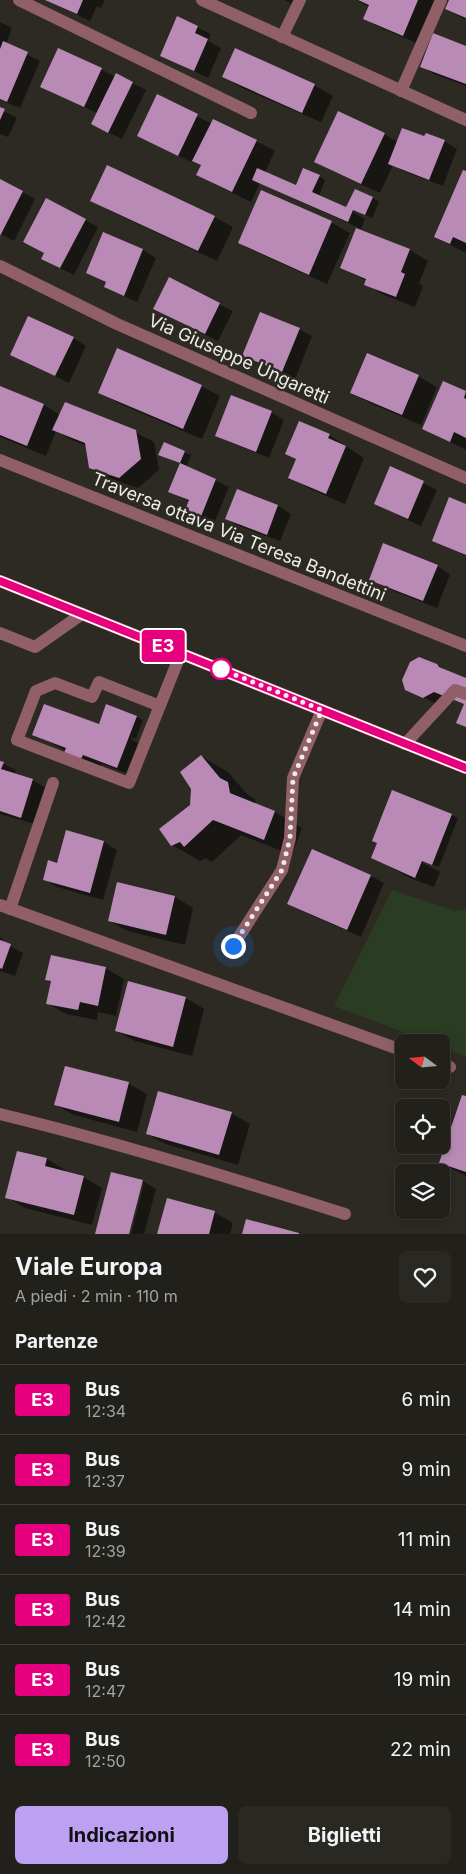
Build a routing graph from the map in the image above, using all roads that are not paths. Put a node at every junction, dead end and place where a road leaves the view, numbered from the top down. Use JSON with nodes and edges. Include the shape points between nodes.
{"nodes":[{"id":1,"x":20,"y":0,"type":"edge"},
{"id":2,"x":202,"y":0,"type":"edge"},
{"id":3,"x":300,"y":0,"type":"edge"},
{"id":4,"x":441,"y":0,"type":"edge"},
{"id":5,"x":282,"y":37,"type":"junction"},
{"id":6,"x":401,"y":91,"type":"junction"},
{"id":7,"x":251,"y":113,"type":"dead end"},
{"id":8,"x":466,"y":120,"type":"edge"},
{"id":9,"x":0,"y":266,"type":"edge"},
{"id":10,"x":0,"y":460,"type":"edge"},
{"id":11,"x":466,"y":478,"type":"edge"},
{"id":12,"x":0,"y":581,"type":"edge"},
{"id":13,"x":82,"y":614,"type":"junction"},
{"id":14,"x":0,"y":633,"type":"edge"},
{"id":15,"x":466,"y":646,"type":"edge"},
{"id":16,"x":181,"y":653,"type":"junction"},
{"id":17,"x":466,"y":694,"type":"edge"},
{"id":18,"x":160,"y":706,"type":"junction"},
{"id":19,"x":322,"y":710,"type":"junction"},
{"id":20,"x":405,"y":744,"type":"junction"},
{"id":21,"x":466,"y":768,"type":"edge"},
{"id":22,"x":53,"y":784,"type":"dead end"},
{"id":23,"x":5,"y":907,"type":"edge"},
{"id":24,"x":233,"y":946,"type":"dead end"},
{"id":25,"x":395,"y":1048,"type":"edge"},
{"id":26,"x":0,"y":1114,"type":"edge"},
{"id":27,"x":345,"y":1214,"type":"dead end"}],
"edges":[{"from":1,"to":7,"type":"street"},
{"from":2,"to":5,"type":"street"},
{"from":3,"to":5,"type":"street"},
{"from":4,"to":6,"type":"street"},
{"from":5,"to":6,"type":"street"},
{"from":6,"to":8,"type":"street"},
{"from":9,"to":11,"type":"street","name":"Via Giuseppe Ungaretti","via":[[117,324]]},
{"from":10,"to":15,"type":"street","name":"Traversa ottava Via Teresa Bandettini"},
{"from":12,"to":13,"type":"main road"},
{"from":13,"to":14,"type":"street","via":[[34,647]]},
{"from":13,"to":16,"type":"main road"},
{"from":16,"to":18,"type":"street"},
{"from":16,"to":19,"type":"main road"},
{"from":17,"to":20,"type":"street","via":[[455,690]]},
{"from":18,"to":18,"type":"street","via":[[129,783],[17,740],[36,691],[55,683],[92,697],[99,682]]},
{"from":19,"to":20,"type":"main road"},
{"from":19,"to":24,"type":"street","via":[[293,778],[290,838],[282,870]]},
{"from":20,"to":21,"type":"main road"},
{"from":22,"to":23,"type":"street"},
{"from":23,"to":25,"type":"street"},
{"from":26,"to":27,"type":"street","via":[[47,1125]]}]}
